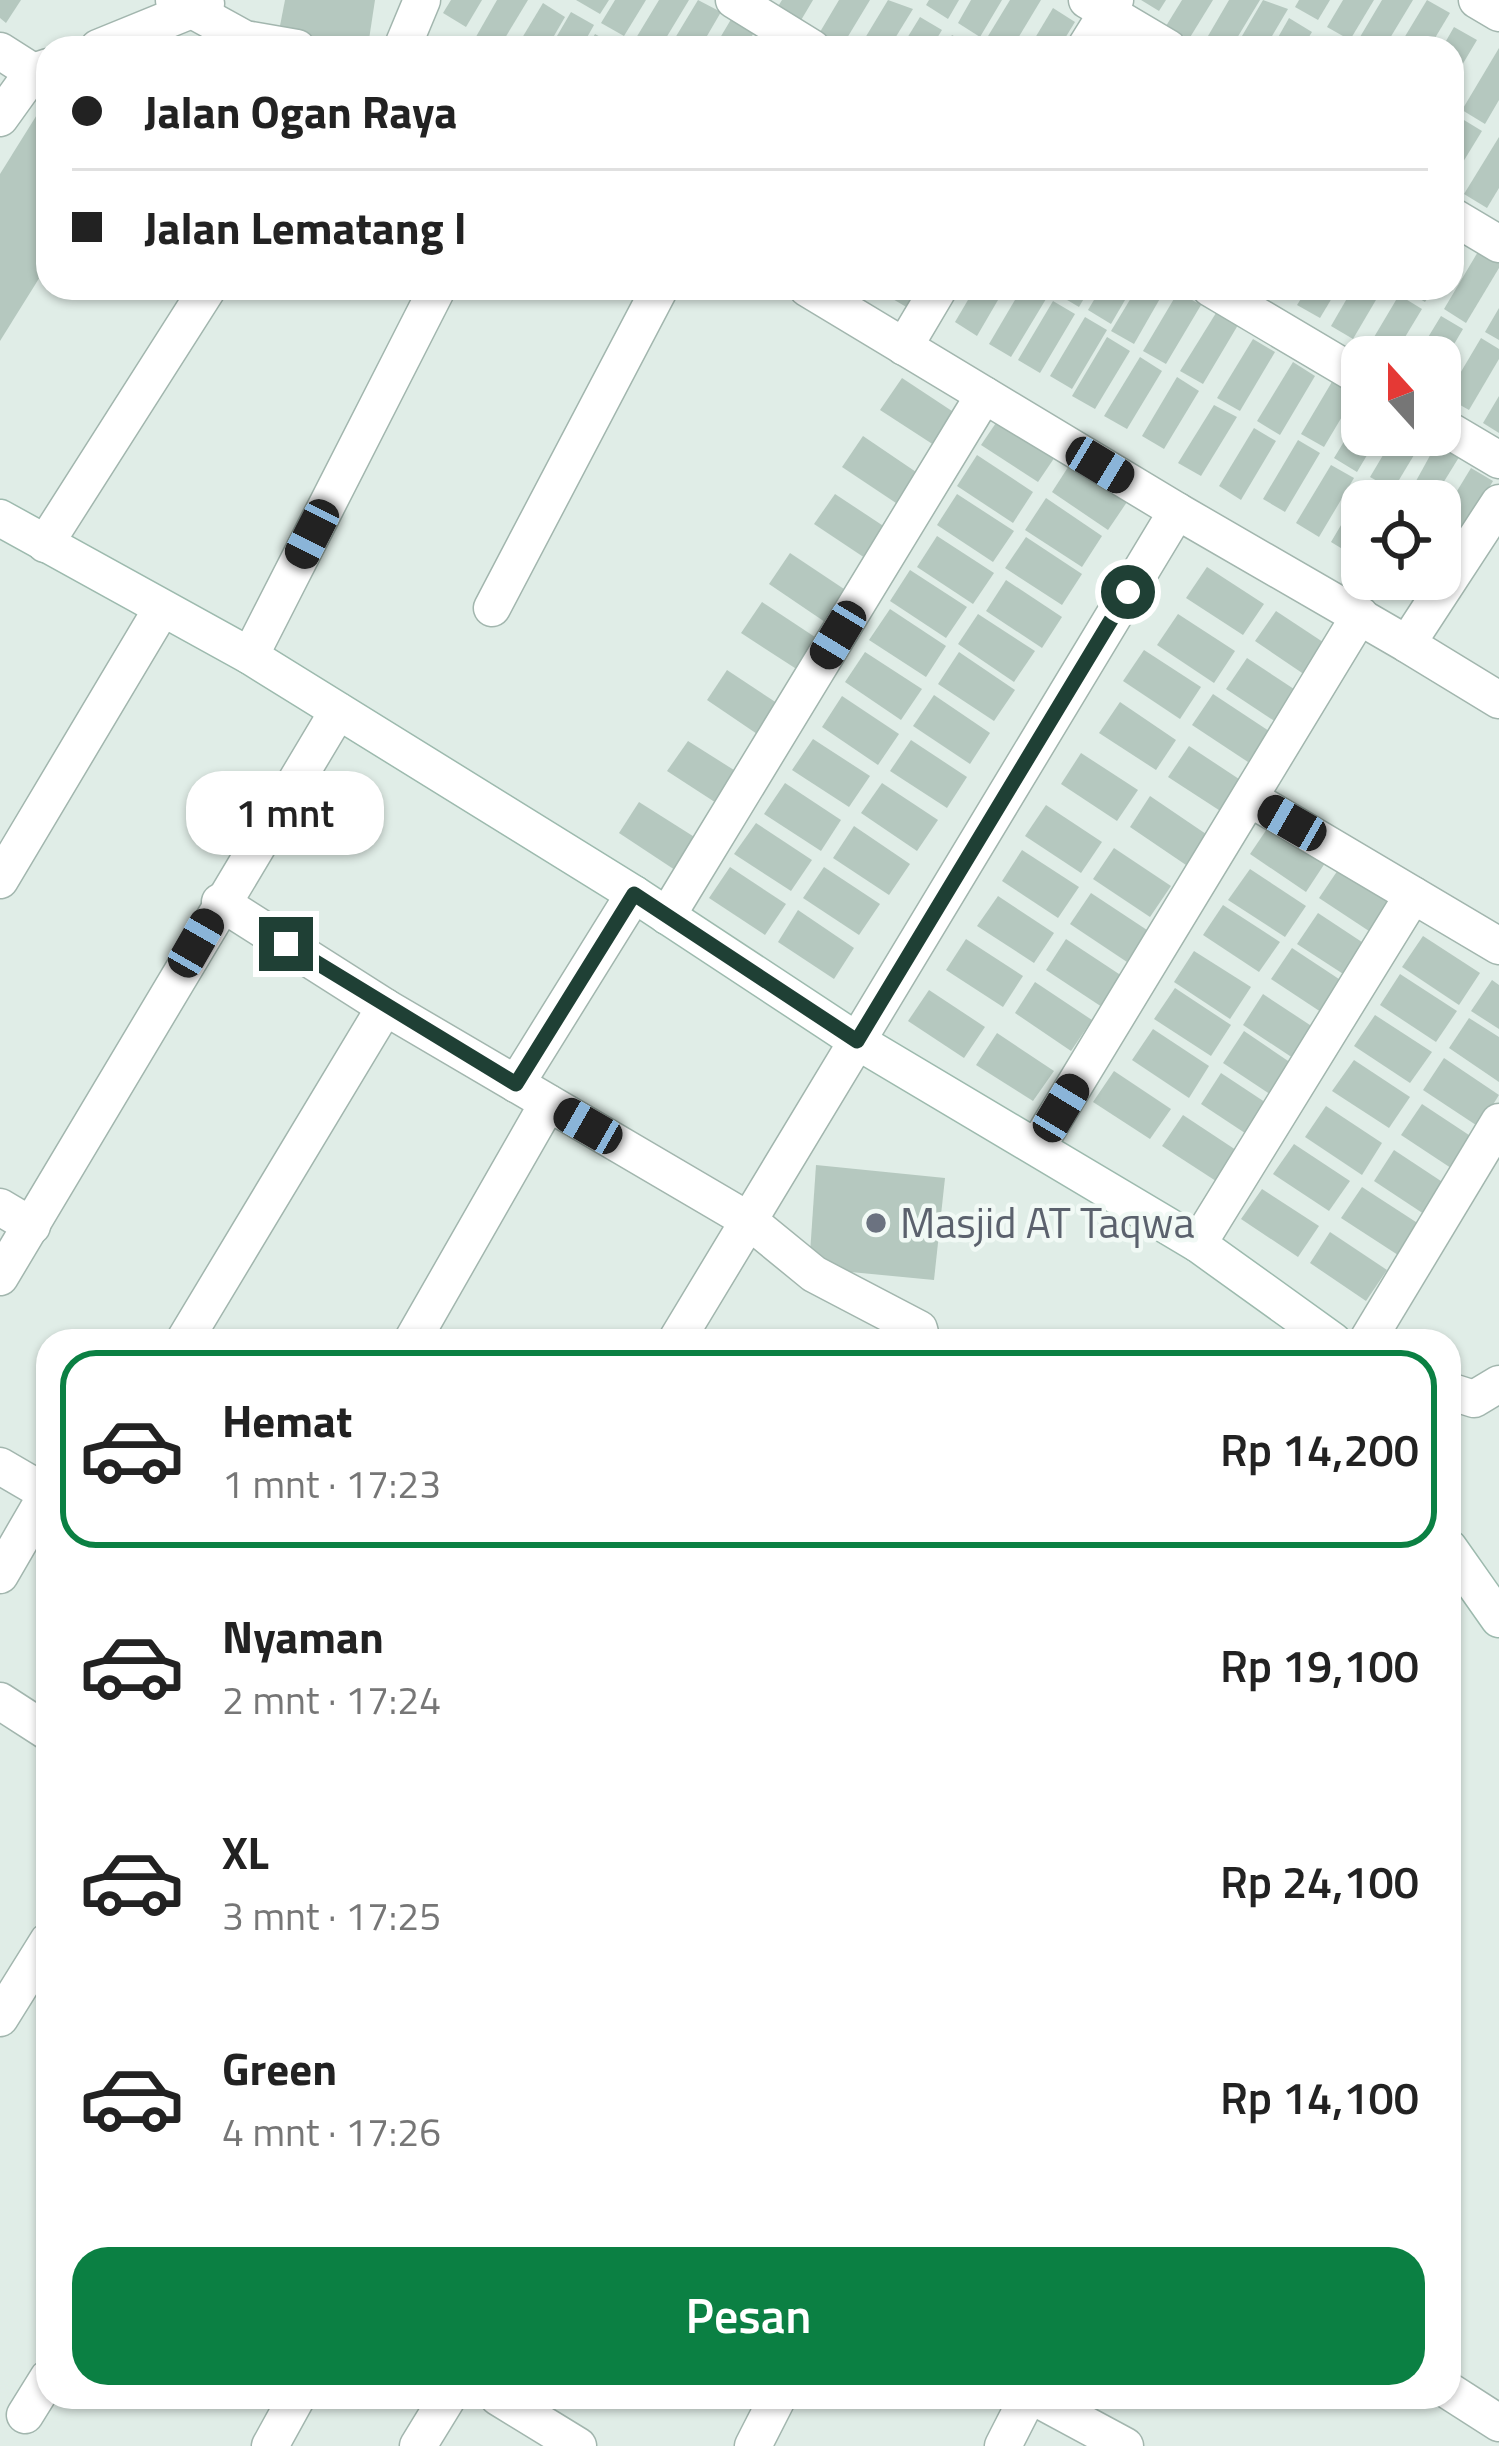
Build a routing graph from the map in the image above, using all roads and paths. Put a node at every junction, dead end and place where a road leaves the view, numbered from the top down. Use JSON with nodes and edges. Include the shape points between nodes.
{"nodes":[{"id":1,"x":422,"y":0,"type":"edge"},
{"id":2,"x":734,"y":0,"type":"edge"},
{"id":3,"x":1477,"y":0,"type":"edge"},
{"id":4,"x":193,"y":4,"type":"edge"},
{"id":5,"x":1103,"y":4,"type":"edge"},
{"id":6,"x":1499,"y":13,"type":"edge"},
{"id":7,"x":124,"y":36,"type":"edge"},
{"id":8,"x":241,"y":36,"type":"edge"},
{"id":9,"x":407,"y":36,"type":"edge"},
{"id":10,"x":792,"y":36,"type":"edge"},
{"id":11,"x":1090,"y":36,"type":"edge"},
{"id":12,"x":1150,"y":36,"type":"edge"},
{"id":13,"x":0,"y":51,"type":"edge"},
{"id":14,"x":36,"y":67,"type":"edge"},
{"id":15,"x":36,"y":74,"type":"edge"},
{"id":16,"x":0,"y":118,"type":"edge"},
{"id":17,"x":1464,"y":223,"type":"edge"},
{"id":18,"x":1499,"y":244,"type":"edge"},
{"id":19,"x":200,"y":300,"type":"edge"},
{"id":20,"x":431,"y":300,"type":"edge"},
{"id":21,"x":654,"y":300,"type":"edge"},
{"id":22,"x":827,"y":300,"type":"edge"},
{"id":23,"x":932,"y":300,"type":"edge"},
{"id":24,"x":1230,"y":300,"type":"edge"},
{"id":25,"x":904,"y":347,"type":"junction"},
{"id":26,"x":1341,"y":366,"type":"edge"},
{"id":27,"x":984,"y":395,"type":"junction"},
{"id":28,"x":1461,"y":437,"type":"edge"},
{"id":29,"x":1499,"y":460,"type":"edge"},
{"id":30,"x":1499,"y":503,"type":"edge"},
{"id":31,"x":1177,"y":511,"type":"junction"},
{"id":32,"x":0,"y":518,"type":"edge"},
{"id":33,"x":45,"y":544,"type":"junction"},
{"id":34,"x":493,"y":608,"type":"dead end"},
{"id":35,"x":161,"y":610,"type":"junction"},
{"id":36,"x":1360,"y":615,"type":"junction"},
{"id":37,"x":1406,"y":644,"type":"junction"},
{"id":38,"x":250,"y":656,"type":"junction"},
{"id":39,"x":1499,"y":700,"type":"edge"},
{"id":40,"x":338,"y":711,"type":"junction"},
{"id":41,"x":1251,"y":799,"type":"junction"},
{"id":42,"x":0,"y":880,"type":"edge"},
{"id":43,"x":634,"y":894,"type":"junction"},
{"id":44,"x":1413,"y":895,"type":"junction"},
{"id":45,"x":220,"y":902,"type":"junction"},
{"id":46,"x":667,"y":916,"type":"junction"},
{"id":47,"x":1499,"y":946,"type":"edge"},
{"id":48,"x":385,"y":1007,"type":"junction"},
{"id":49,"x":857,"y":1041,"type":"junction"},
{"id":50,"x":516,"y":1084,"type":"junction"},
{"id":51,"x":548,"y":1103,"type":"junction"},
{"id":52,"x":1499,"y":1122,"type":"edge"},
{"id":53,"x":1037,"y":1147,"type":"junction"},
{"id":54,"x":0,"y":1208,"type":"edge"},
{"id":55,"x":748,"y":1220,"type":"junction"},
{"id":56,"x":32,"y":1226,"type":"junction"},
{"id":57,"x":1198,"y":1244,"type":"junction"},
{"id":58,"x":0,"y":1277,"type":"edge"},
{"id":59,"x":191,"y":1329,"type":"edge"},
{"id":60,"x":419,"y":1329,"type":"edge"},
{"id":61,"x":683,"y":1329,"type":"edge"},
{"id":62,"x":919,"y":1329,"type":"edge"},
{"id":63,"x":1316,"y":1329,"type":"edge"},
{"id":64,"x":1374,"y":1329,"type":"edge"},
{"id":65,"x":0,"y":1466,"type":"edge"},
{"id":66,"x":36,"y":1487,"type":"edge"},
{"id":67,"x":36,"y":1514,"type":"edge"},
{"id":68,"x":1461,"y":1565,"type":"edge"},
{"id":69,"x":0,"y":1575,"type":"edge"},
{"id":70,"x":1499,"y":1619,"type":"edge"},
{"id":71,"x":0,"y":1701,"type":"edge"},
{"id":72,"x":36,"y":1724,"type":"edge"},
{"id":73,"x":36,"y":1960,"type":"edge"},
{"id":74,"x":0,"y":2018,"type":"edge"},
{"id":75,"x":36,"y":2395,"type":"edge"},
{"id":76,"x":1461,"y":2398,"type":"edge"},
{"id":77,"x":290,"y":2409,"type":"edge"},
{"id":78,"x":441,"y":2409,"type":"edge"},
{"id":79,"x":518,"y":2409,"type":"edge"},
{"id":80,"x":1024,"y":2409,"type":"edge"},
{"id":81,"x":1054,"y":2409,"type":"edge"},
{"id":82,"x":17,"y":2421,"type":"edge"},
{"id":83,"x":1499,"y":2422,"type":"edge"},
{"id":84,"x":270,"y":2446,"type":"edge"},
{"id":85,"x":418,"y":2446,"type":"edge"},
{"id":86,"x":578,"y":2446,"type":"edge"},
{"id":87,"x":1003,"y":2446,"type":"edge"},
{"id":88,"x":1125,"y":2446,"type":"edge"}],
"edges":[{"from":1,"to":9,"type":"street"},
{"from":2,"to":10,"type":"street"},
{"from":3,"to":6,"type":"street"},
{"from":4,"to":7,"type":"street"},
{"from":4,"to":8,"type":"street"},
{"from":5,"to":11,"type":"street"},
{"from":5,"to":12,"type":"street"},
{"from":13,"to":14,"type":"street"},
{"from":15,"to":16,"type":"street"},
{"from":17,"to":18,"type":"street"},
{"from":19,"to":33,"type":"street"},
{"from":20,"to":38,"type":"street"},
{"from":21,"to":34,"type":"street"},
{"from":22,"to":25,"type":"street"},
{"from":23,"to":25,"type":"street"},
{"from":24,"to":26,"type":"street"},
{"from":25,"to":27,"type":"street"},
{"from":27,"to":31,"type":"street"},
{"from":27,"to":46,"type":"street"},
{"from":28,"to":29,"type":"street"},
{"from":30,"to":37,"type":"street"},
{"from":31,"to":36,"type":"street"},
{"from":31,"to":49,"type":"street"},
{"from":32,"to":33,"type":"street"},
{"from":33,"to":35,"type":"street"},
{"from":35,"to":38,"type":"street"},
{"from":35,"to":42,"type":"street"},
{"from":36,"to":37,"type":"street"},
{"from":36,"to":41,"type":"street"},
{"from":37,"to":39,"type":"street"},
{"from":38,"to":40,"type":"street"},
{"from":40,"to":43,"type":"street"},
{"from":40,"to":45,"type":"street"},
{"from":41,"to":44,"type":"street"},
{"from":41,"to":53,"type":"street"},
{"from":43,"to":46,"type":"street"},
{"from":43,"to":50,"type":"street"},
{"from":44,"to":47,"type":"street"},
{"from":44,"to":57,"type":"street"},
{"from":45,"to":48,"type":"street"},
{"from":45,"to":56,"type":"street"},
{"from":46,"to":49,"type":"street"},
{"from":48,"to":50,"type":"street"},
{"from":48,"to":59,"type":"street"},
{"from":49,"to":53,"type":"street"},
{"from":49,"to":55,"type":"street"},
{"from":50,"to":51,"type":"street"},
{"from":51,"to":55,"type":"street"},
{"from":51,"to":60,"type":"street"},
{"from":52,"to":64,"type":"street"},
{"from":53,"to":57,"type":"street"},
{"from":54,"to":56,"type":"street"},
{"from":55,"to":61,"type":"street"},
{"from":55,"to":62,"type":"street","via":[[814,1274]]},
{"from":56,"to":58,"type":"street"},
{"from":57,"to":63,"type":"street"},
{"from":65,"to":66,"type":"street"},
{"from":67,"to":69,"type":"street"},
{"from":68,"to":70,"type":"street"},
{"from":71,"to":72,"type":"street"},
{"from":73,"to":74,"type":"street"},
{"from":75,"to":82,"type":"street"},
{"from":76,"to":83,"type":"street"},
{"from":77,"to":84,"type":"street"},
{"from":78,"to":85,"type":"street"},
{"from":79,"to":86,"type":"street"},
{"from":80,"to":87,"type":"street"},
{"from":81,"to":88,"type":"street"}]}
